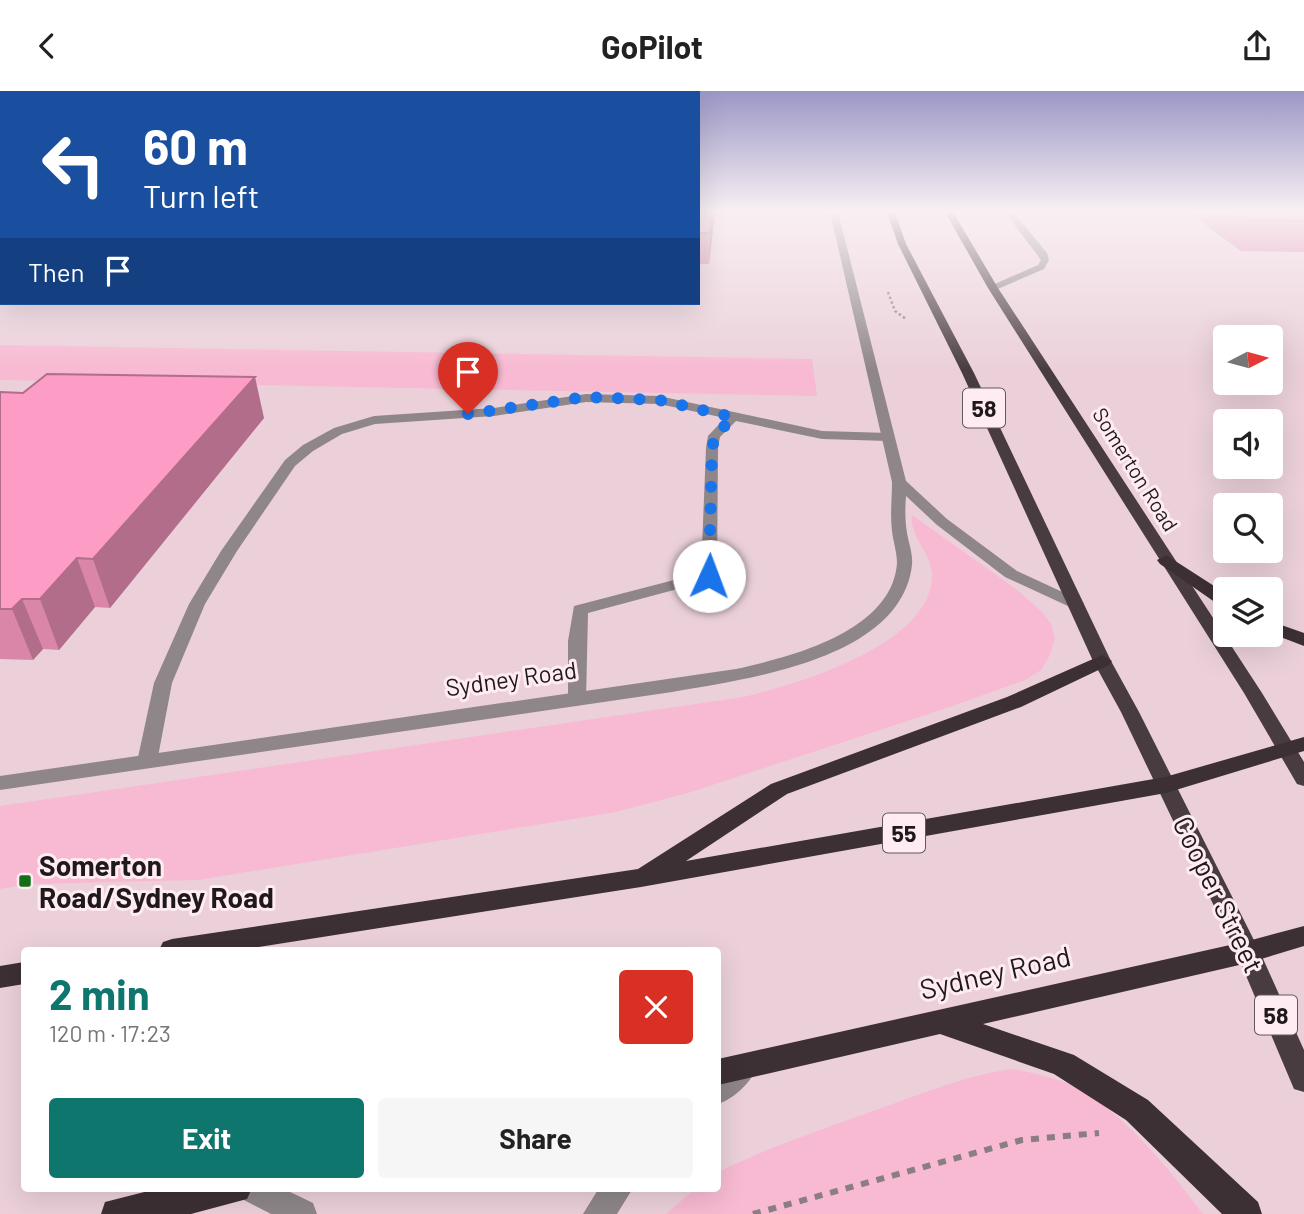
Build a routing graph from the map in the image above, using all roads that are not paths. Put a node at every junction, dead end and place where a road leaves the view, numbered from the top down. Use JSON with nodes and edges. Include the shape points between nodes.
{"nodes":[{"id":1,"x":847,"y":264,"type":"edge"},
{"id":2,"x":912,"y":264,"type":"edge"},
{"id":3,"x":979,"y":264,"type":"edge"},
{"id":4,"x":1042,"y":264,"type":"edge"},
{"id":5,"x":993,"y":288,"type":"junction"},
{"id":6,"x":733,"y":417,"type":"junction"},
{"id":7,"x":888,"y":437,"type":"junction"},
{"id":8,"x":899,"y":482,"type":"junction"},
{"id":9,"x":1166,"y":560,"type":"junction"},
{"id":10,"x":1213,"y":593,"type":"edge"},
{"id":11,"x":1076,"y":604,"type":"junction"},
{"id":12,"x":1283,"y":631,"type":"edge"},
{"id":13,"x":1304,"y":640,"type":"edge"},
{"id":14,"x":1102,"y":661,"type":"junction"},
{"id":15,"x":577,"y":700,"type":"junction"},
{"id":16,"x":1296,"y":746,"type":"edge"},
{"id":17,"x":147,"y":762,"type":"junction"},
{"id":18,"x":1304,"y":779,"type":"edge"},
{"id":19,"x":0,"y":783,"type":"edge"},
{"id":20,"x":1167,"y":785,"type":"junction"},
{"id":21,"x":641,"y":878,"type":"junction"},
{"id":22,"x":1304,"y":936,"type":"edge"},
{"id":23,"x":192,"y":947,"type":"edge"},
{"id":24,"x":1248,"y":952,"type":"junction"},
{"id":25,"x":21,"y":974,"type":"edge"},
{"id":26,"x":0,"y":977,"type":"edge"},
{"id":27,"x":937,"y":1021,"type":"junction"},
{"id":28,"x":748,"y":1064,"type":"junction"},
{"id":29,"x":721,"y":1071,"type":"edge"},
{"id":30,"x":1304,"y":1080,"type":"edge"},
{"id":31,"x":721,"y":1089,"type":"edge"},
{"id":32,"x":218,"y":1192,"type":"edge"},
{"id":33,"x":259,"y":1192,"type":"edge"},
{"id":34,"x":615,"y":1192,"type":"edge"},
{"id":35,"x":117,"y":1214,"type":"edge"},
{"id":36,"x":302,"y":1214,"type":"edge"},
{"id":37,"x":598,"y":1214,"type":"edge"},
{"id":38,"x":1246,"y":1214,"type":"edge"}],
"edges":[{"from":1,"to":7,"type":"street"},
{"from":2,"to":11,"type":"main road","number":"58"},
{"from":3,"to":5,"type":"main road","name":"Somerton Road"},
{"from":4,"to":5,"type":"street"},
{"from":5,"to":9,"type":"main road","name":"Somerton Road"},
{"from":6,"to":7,"type":"street","via":[[822,435]]},
{"from":6,"to":15,"type":"street","via":[[715,436],[712,448],[709,576],[580,610]]},
{"from":6,"to":17,"type":"street","via":[[659,400],[586,397],[494,412],[374,420],[338,431],[308,448],[290,463],[197,604],[163,684]]},
{"from":7,"to":8,"type":"street"},
{"from":8,"to":11,"type":"street","via":[[942,523],[1011,574]]},
{"from":8,"to":15,"type":"street","name":"Sydney Road","via":[[905,565],[897,592],[881,613],[853,635],[756,671]]},
{"from":9,"to":10,"type":"highway"},
{"from":9,"to":16,"type":"main road","name":"Somerton Road"},
{"from":11,"to":14,"type":"main road","number":"58"},
{"from":12,"to":13,"type":"highway"},
{"from":14,"to":20,"type":"main road","number":"58"},
{"from":14,"to":21,"type":"highway","via":[[1014,702],[779,789]]},
{"from":15,"to":17,"type":"street","name":"Sydney Road"},
{"from":16,"to":18,"type":"main road"},
{"from":16,"to":20,"type":"highway","number":"55"},
{"from":17,"to":19,"type":"street","name":"Sydney Road"},
{"from":20,"to":21,"type":"highway","number":"55"},
{"from":20,"to":24,"type":"main road","name":"Cooper Street","number":"58"},
{"from":21,"to":23,"type":"highway","number":"55"},
{"from":22,"to":24,"type":"highway","name":"Sydney Road"},
{"from":24,"to":27,"type":"highway","name":"Sydney Road"},
{"from":24,"to":30,"type":"main road","name":"Cooper Street","number":"58"},
{"from":25,"to":26,"type":"highway"},
{"from":27,"to":28,"type":"highway","name":"Sydney Road"},
{"from":27,"to":38,"type":"highway","via":[[1074,1070],[1136,1109]]},
{"from":28,"to":29,"type":"highway","name":"Sydney Road"},
{"from":28,"to":31,"type":"street"},
{"from":32,"to":35,"type":"highway"},
{"from":33,"to":36,"type":"street"},
{"from":34,"to":37,"type":"street"}]}
